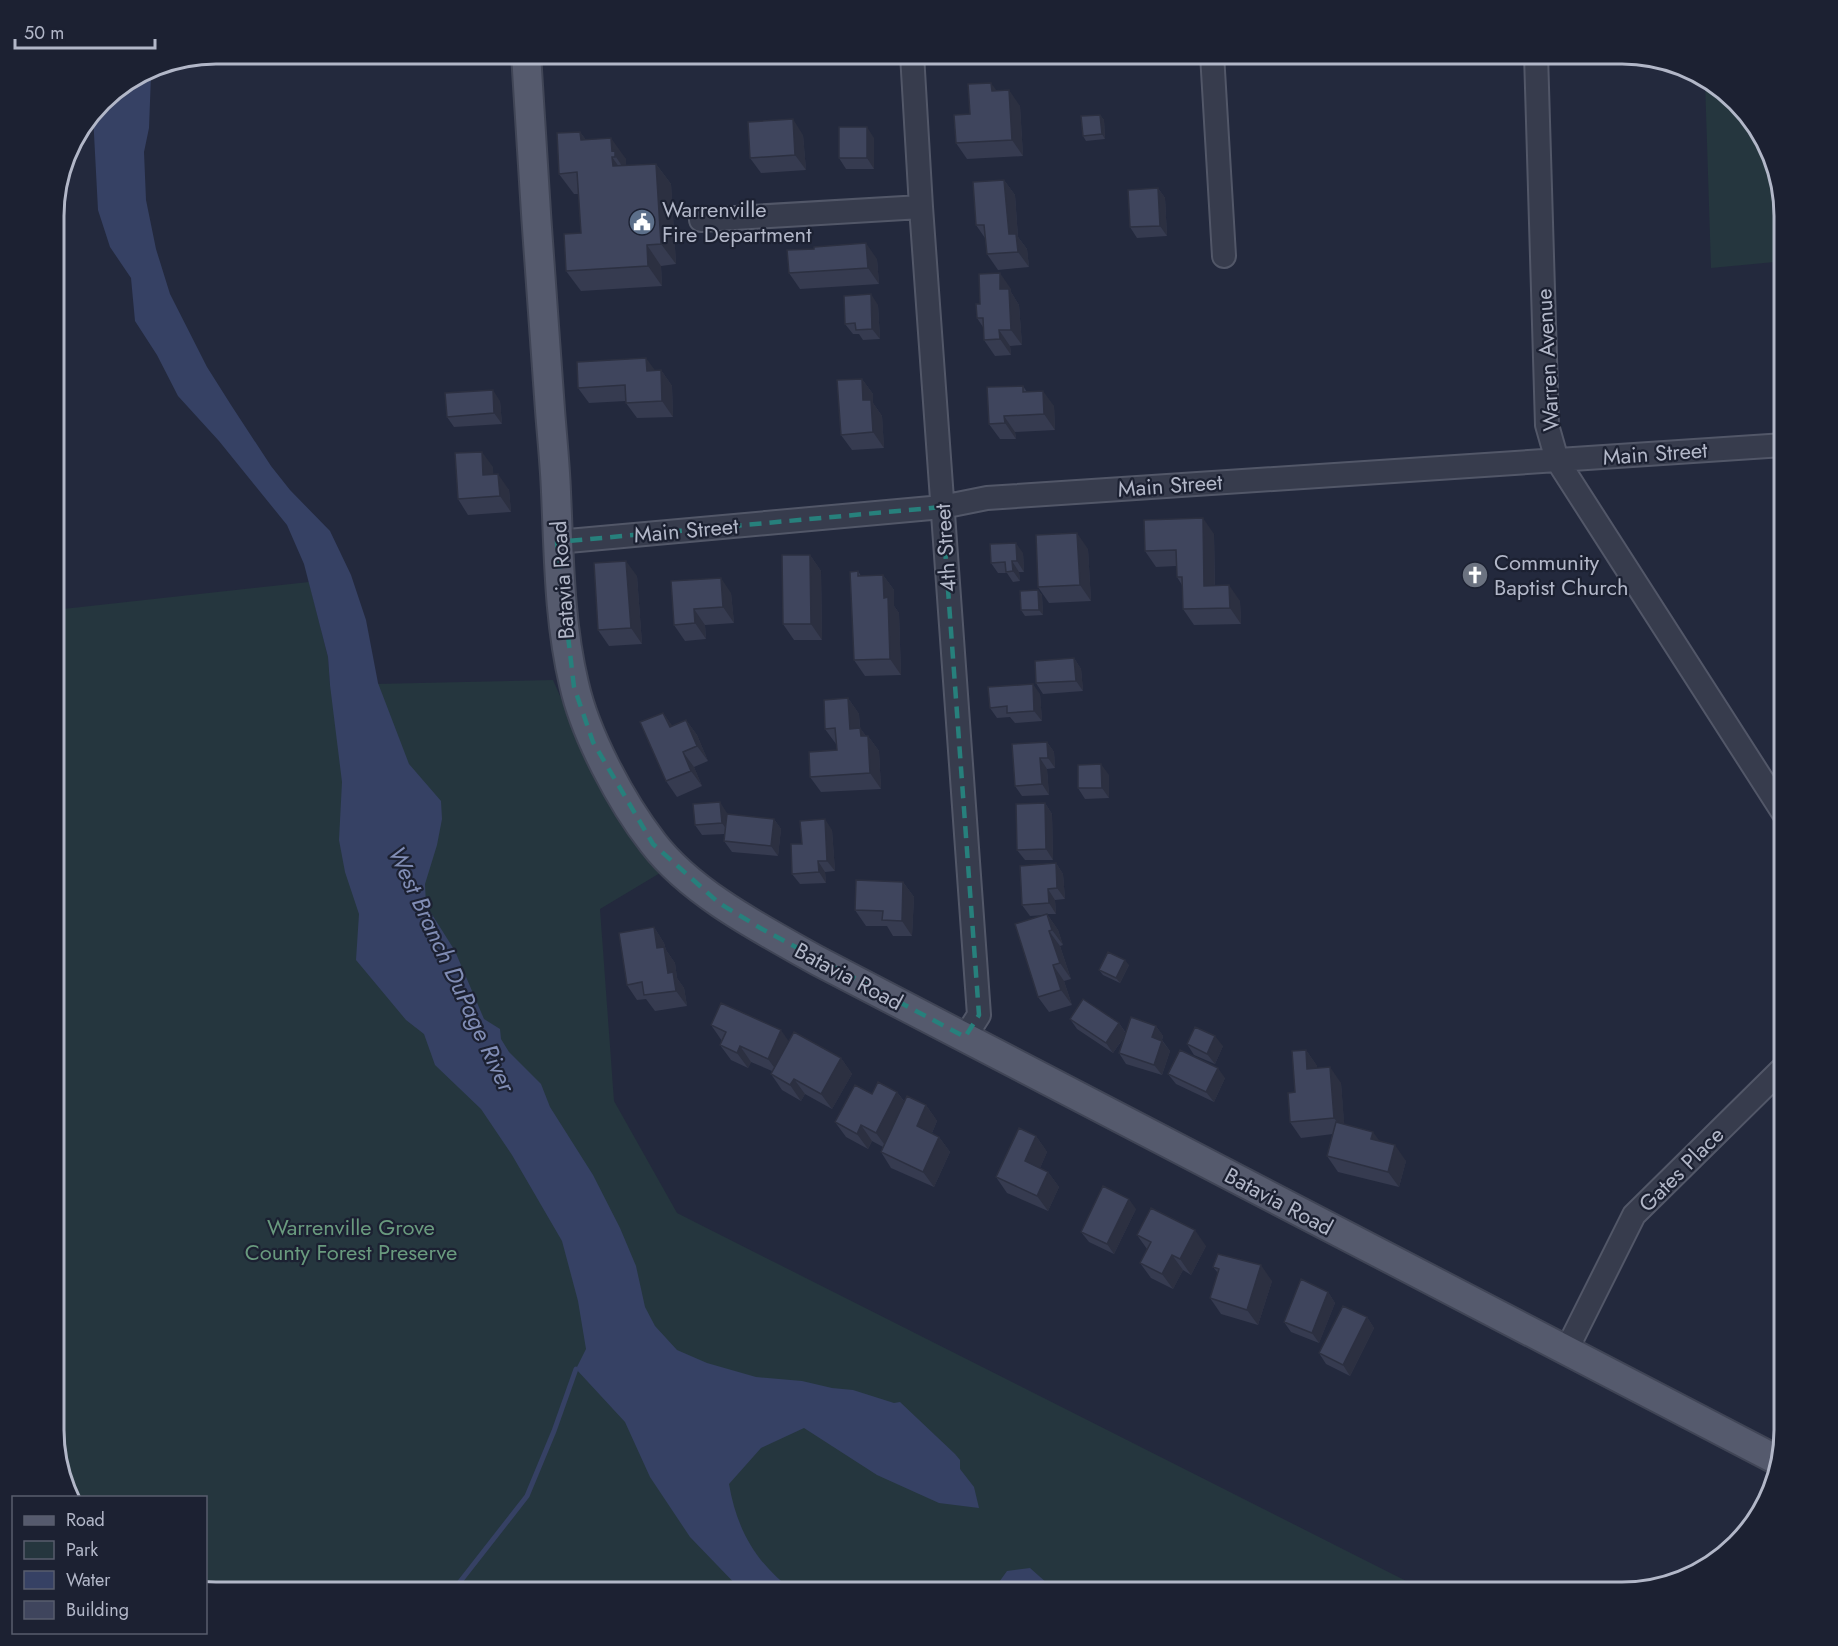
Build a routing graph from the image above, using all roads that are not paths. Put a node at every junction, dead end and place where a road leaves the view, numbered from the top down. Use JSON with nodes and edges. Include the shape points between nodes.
{"nodes":[{"id":1,"x":1213,"y":64,"type":"edge"},
{"id":2,"x":1536,"y":64,"type":"edge"},
{"id":3,"x":527,"y":65,"type":"edge"},
{"id":4,"x":913,"y":65,"type":"edge"},
{"id":5,"x":921,"y":207,"type":"junction"},
{"id":6,"x":701,"y":220,"type":"dead end"},
{"id":7,"x":1224,"y":255,"type":"dead end"},
{"id":8,"x":1773,"y":446,"type":"edge"},
{"id":9,"x":1557,"y":460,"type":"junction"},
{"id":10,"x":942,"y":507,"type":"junction"},
{"id":11,"x":557,"y":542,"type":"junction"},
{"id":12,"x":1773,"y":797,"type":"edge"},
{"id":13,"x":965,"y":1037,"type":"junction"},
{"id":14,"x":1773,"y":1077,"type":"edge"},
{"id":15,"x":1566,"y":1351,"type":"junction"},
{"id":16,"x":1771,"y":1457,"type":"edge"}],
"edges":[{"from":1,"to":7,"type":"street"},
{"from":2,"to":9,"type":"street","name":"Warren Avenue","via":[[1547,425]]},
{"from":3,"to":11,"type":"main road","name":"Batavia Road"},
{"from":4,"to":5,"type":"street","name":"4th Street"},
{"from":5,"to":6,"type":"street"},
{"from":5,"to":10,"type":"street","name":"4th Street"},
{"from":8,"to":9,"type":"street","name":"Main Street"},
{"from":9,"to":10,"type":"street","name":"Main Street","via":[[987,498]]},
{"from":9,"to":12,"type":"street","name":"Warren Avenue"},
{"from":10,"to":11,"type":"street","name":"Main Street"},
{"from":10,"to":13,"type":"street","name":"4th Street","via":[[979,1015]]},
{"from":11,"to":13,"type":"main road","name":"Batavia Road","via":[[574,687],[593,742],[653,844],[719,903],[818,961]]},
{"from":13,"to":15,"type":"main road","name":"Batavia Road"},
{"from":14,"to":15,"type":"street","name":"Gates Place","via":[[1635,1215]]},
{"from":15,"to":16,"type":"main road","name":"Batavia Road"}]}
